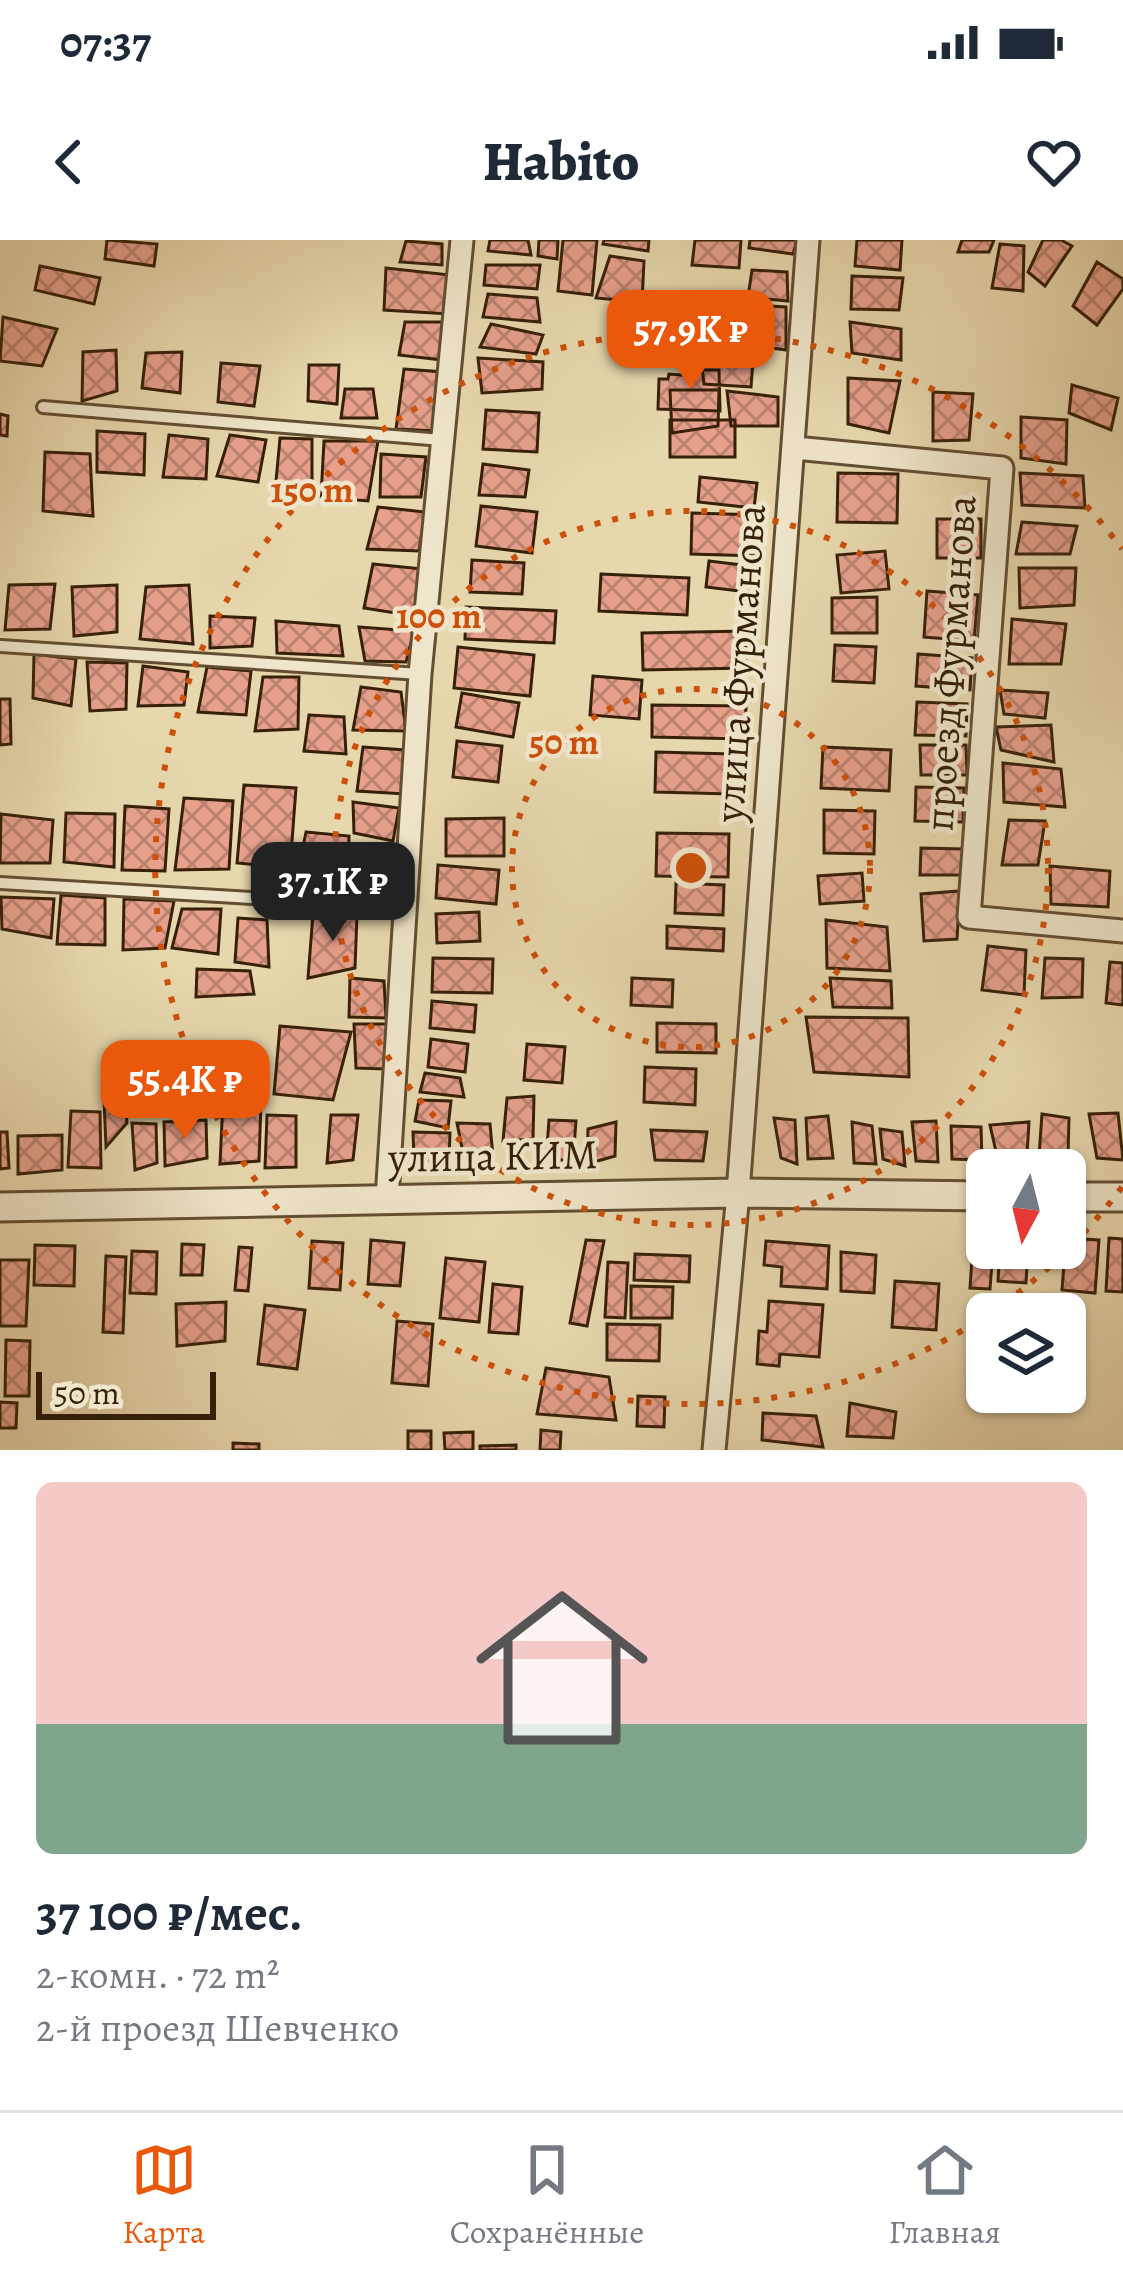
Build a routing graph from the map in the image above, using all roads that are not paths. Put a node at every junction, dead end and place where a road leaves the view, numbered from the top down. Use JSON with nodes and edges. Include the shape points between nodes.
{"nodes":[{"id":1,"x":462,"y":240,"type":"edge"},
{"id":2,"x":808,"y":240,"type":"edge"},
{"id":3,"x":44,"y":407,"type":"dead end"},
{"id":4,"x":442,"y":440,"type":"junction"},
{"id":5,"x":795,"y":448,"type":"junction"},
{"id":6,"x":1,"y":646,"type":"edge"},
{"id":7,"x":420,"y":674,"type":"junction"},
{"id":8,"x":0,"y":883,"type":"edge"},
{"id":9,"x":403,"y":907,"type":"junction"},
{"id":10,"x":1123,"y":931,"type":"edge"},
{"id":11,"x":738,"y":1193,"type":"junction"},
{"id":12,"x":966,"y":1196,"type":"edge"},
{"id":13,"x":1086,"y":1197,"type":"edge"},
{"id":14,"x":1123,"y":1197,"type":"edge"},
{"id":15,"x":387,"y":1199,"type":"junction"},
{"id":16,"x":0,"y":1207,"type":"edge"},
{"id":17,"x":715,"y":1450,"type":"edge"}],
"edges":[{"from":1,"to":4,"type":"street"},
{"from":2,"to":5,"type":"street","name":"улица Фурманова"},
{"from":3,"to":4,"type":"lane"},
{"from":4,"to":7,"type":"street"},
{"from":5,"to":10,"type":"street","name":"проезд Фурманова","via":[[1002,468],[969,917]]},
{"from":5,"to":11,"type":"street","name":"улица Фурманова"},
{"from":6,"to":7,"type":"lane"},
{"from":7,"to":9,"type":"street"},
{"from":8,"to":9,"type":"lane"},
{"from":9,"to":15,"type":"street"},
{"from":11,"to":12,"type":"street","name":"улица КИМ"},
{"from":11,"to":15,"type":"street","name":"улица КИМ"},
{"from":11,"to":17,"type":"street","name":"улица Фурманова"},
{"from":13,"to":14,"type":"street"},
{"from":15,"to":16,"type":"street","name":"улица КИМ"}]}
